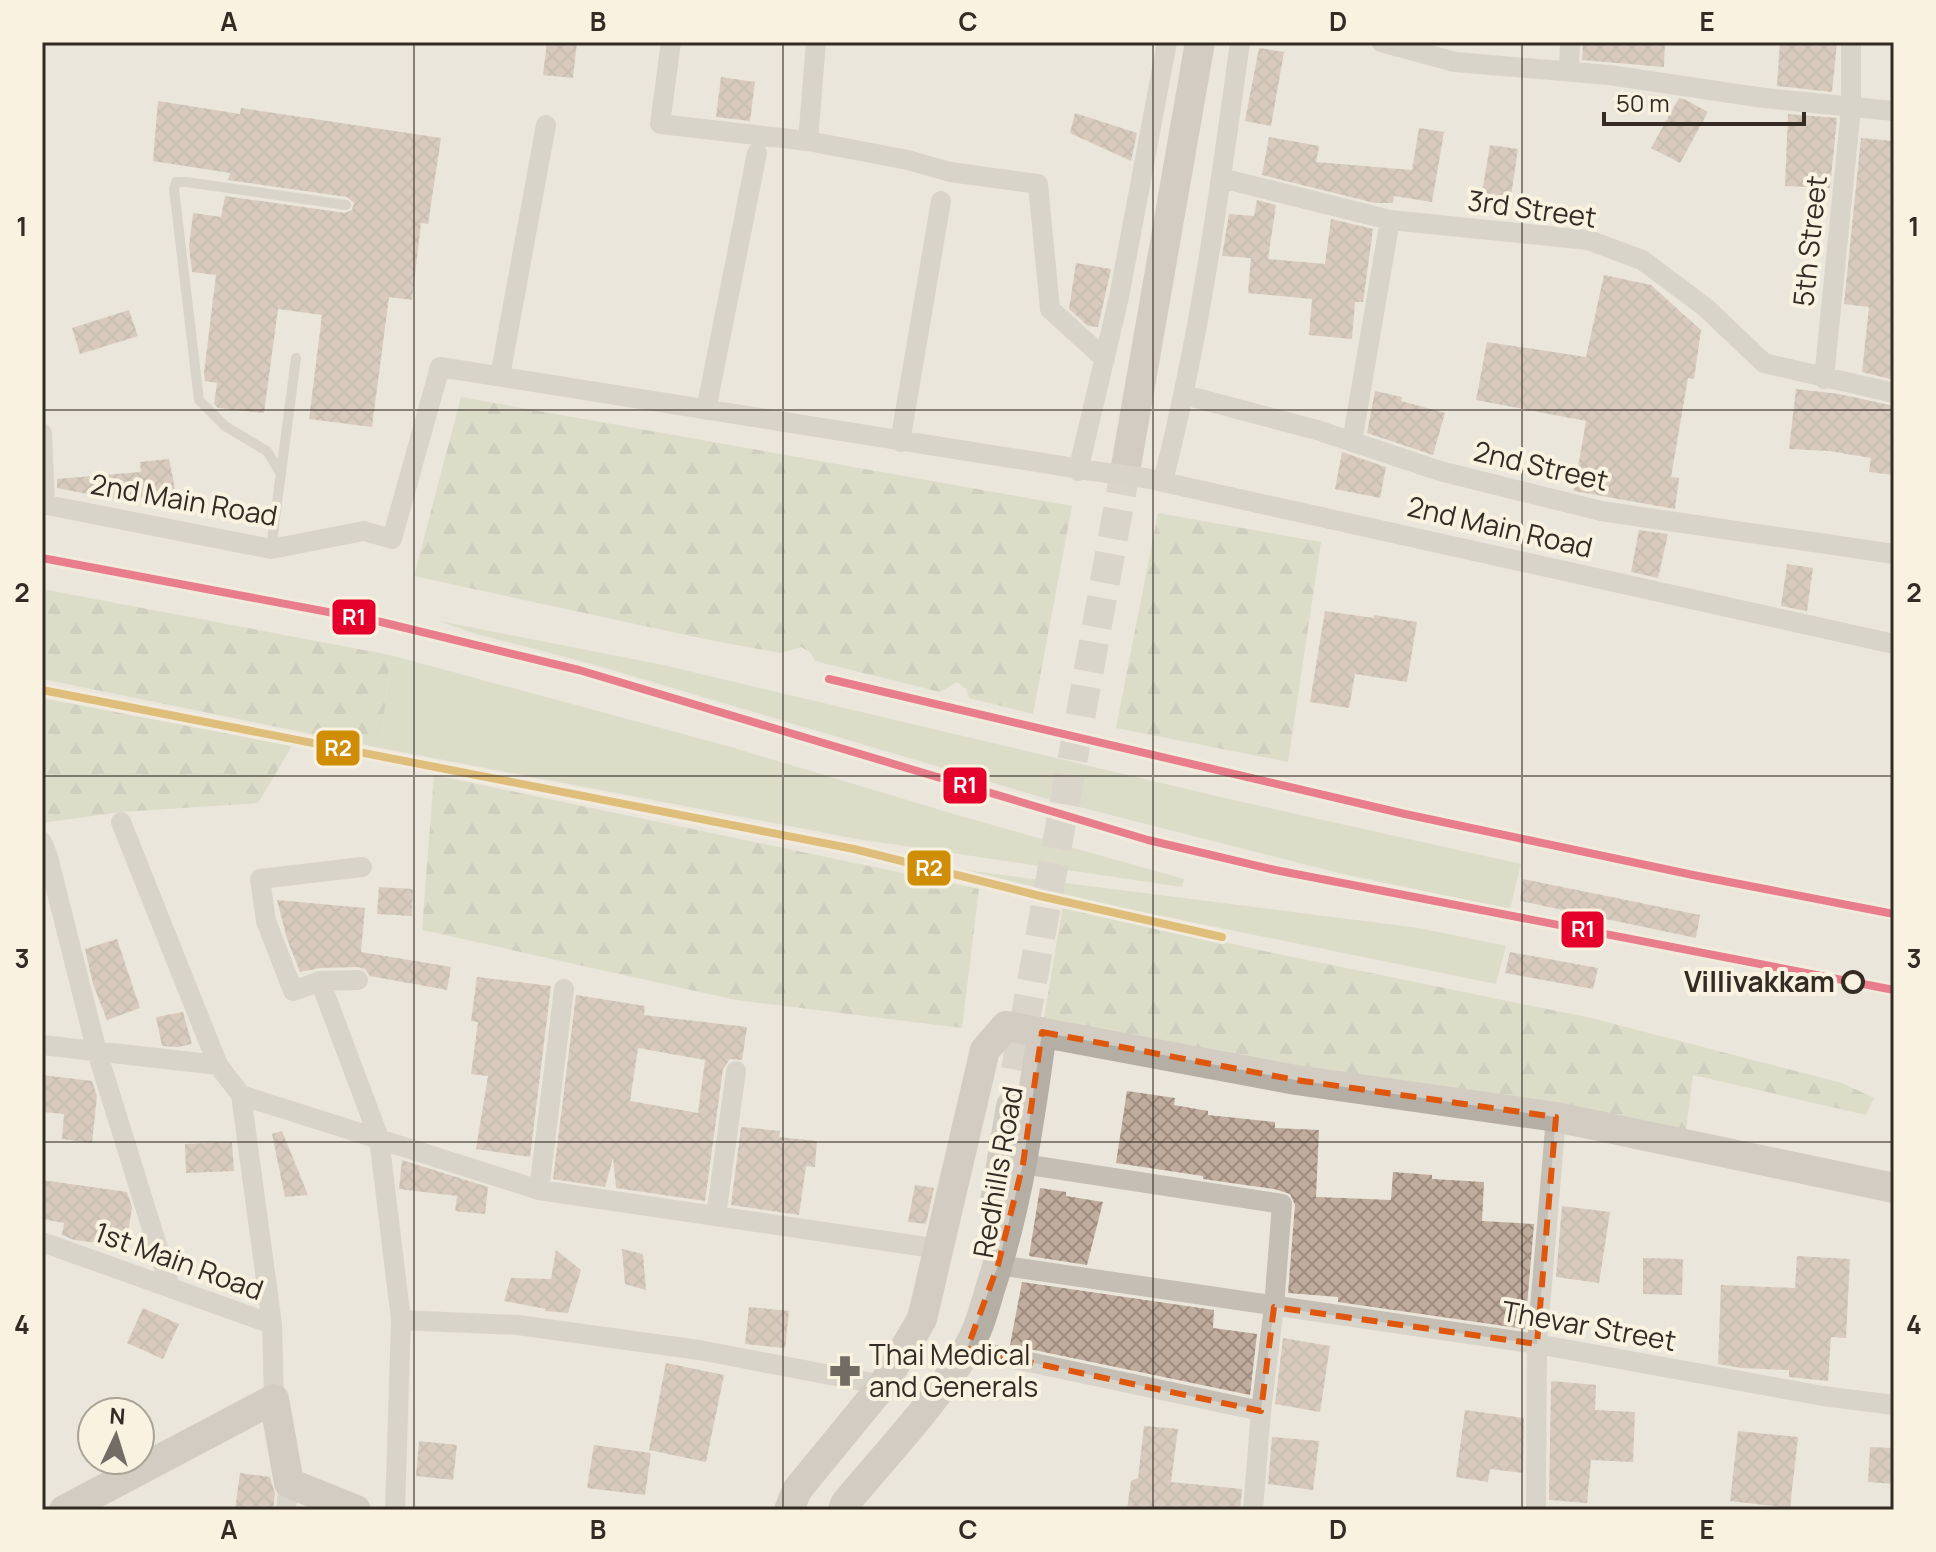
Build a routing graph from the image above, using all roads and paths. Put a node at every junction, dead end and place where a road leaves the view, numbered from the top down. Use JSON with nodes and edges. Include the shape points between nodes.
{"nodes":[{"id":1,"x":671,"y":42,"type":"edge"},
{"id":2,"x":816,"y":42,"type":"edge"},
{"id":3,"x":1167,"y":42,"type":"edge"},
{"id":4,"x":1200,"y":42,"type":"edge"},
{"id":5,"x":1240,"y":42,"type":"edge"},
{"id":6,"x":1381,"y":42,"type":"edge"},
{"id":7,"x":1570,"y":42,"type":"edge"},
{"id":8,"x":1851,"y":42,"type":"edge"},
{"id":9,"x":1569,"y":72,"type":"junction"},
{"id":10,"x":1851,"y":108,"type":"junction"},
{"id":11,"x":1894,"y":111,"type":"edge"},
{"id":12,"x":546,"y":125,"type":"dead end"},
{"id":13,"x":808,"y":141,"type":"junction"},
{"id":14,"x":757,"y":153,"type":"dead end"},
{"id":15,"x":1221,"y":178,"type":"junction"},
{"id":16,"x":941,"y":201,"type":"dead end"},
{"id":17,"x":346,"y":205,"type":"dead end"},
{"id":18,"x":1390,"y":220,"type":"junction"},
{"id":19,"x":296,"y":358,"type":"dead end"},
{"id":20,"x":1105,"y":359,"type":"junction"},
{"id":21,"x":500,"y":376,"type":"junction"},
{"id":22,"x":1824,"y":379,"type":"junction"},
{"id":23,"x":1894,"y":393,"type":"edge"},
{"id":24,"x":1185,"y":395,"type":"junction"},
{"id":25,"x":706,"y":410,"type":"junction"},
{"id":26,"x":42,"y":433,"type":"edge"},
{"id":27,"x":900,"y":442,"type":"junction"},
{"id":28,"x":1352,"y":442,"type":"junction"},
{"id":29,"x":1085,"y":471,"type":"junction"},
{"id":30,"x":281,"y":474,"type":"junction"},
{"id":31,"x":1145,"y":475,"type":"junction"},
{"id":32,"x":44,"y":504,"type":"edge"},
{"id":33,"x":271,"y":549,"type":"junction"},
{"id":34,"x":1894,"y":554,"type":"edge"},
{"id":35,"x":1894,"y":644,"type":"edge"},
{"id":36,"x":121,"y":822,"type":"dead end"},
{"id":37,"x":42,"y":842,"type":"edge"},
{"id":38,"x":362,"y":867,"type":"dead end"},
{"id":39,"x":358,"y":980,"type":"dead end"},
{"id":40,"x":320,"y":981,"type":"junction"},
{"id":41,"x":564,"y":989,"type":"dead end"},
{"id":42,"x":1042,"y":1032,"type":"junction"},
{"id":43,"x":42,"y":1045,"type":"edge"},
{"id":44,"x":97,"y":1052,"type":"junction"},
{"id":45,"x":218,"y":1065,"type":"junction"},
{"id":46,"x":1016,"y":1070,"type":"tunnel mouth"},
{"id":47,"x":736,"y":1071,"type":"dead end"},
{"id":48,"x":241,"y":1095,"type":"junction"},
{"id":49,"x":1556,"y":1117,"type":"junction"},
{"id":50,"x":379,"y":1138,"type":"junction"},
{"id":51,"x":1023,"y":1164,"type":"junction"},
{"id":52,"x":1894,"y":1188,"type":"edge"},
{"id":53,"x":539,"y":1190,"type":"junction"},
{"id":54,"x":716,"y":1216,"type":"junction"},
{"id":55,"x":42,"y":1242,"type":"edge"},
{"id":56,"x":940,"y":1249,"type":"junction"},
{"id":57,"x":998,"y":1265,"type":"junction"},
{"id":58,"x":170,"y":1287,"type":"junction"},
{"id":59,"x":1274,"y":1307,"type":"junction"},
{"id":60,"x":401,"y":1320,"type":"junction"},
{"id":61,"x":272,"y":1324,"type":"junction"},
{"id":62,"x":1537,"y":1344,"type":"junction"},
{"id":63,"x":967,"y":1349,"type":"junction"},
{"id":64,"x":883,"y":1385,"type":"junction"},
{"id":65,"x":274,"y":1399,"type":"junction"},
{"id":66,"x":1894,"y":1405,"type":"edge"},
{"id":67,"x":1261,"y":1411,"type":"junction"},
{"id":68,"x":287,"y":1496,"type":"edge"},
{"id":69,"x":842,"y":1508,"type":"edge"},
{"id":70,"x":64,"y":1510,"type":"edge"},
{"id":71,"x":356,"y":1510,"type":"edge"},
{"id":72,"x":395,"y":1510,"type":"edge"},
{"id":73,"x":789,"y":1510,"type":"edge"},
{"id":74,"x":1253,"y":1510,"type":"edge"},
{"id":75,"x":1526,"y":1510,"type":"edge"},
{"id":76,"x":1535,"y":1510,"type":"edge"}],
"edges":[{"from":1,"to":13,"type":"street","via":[[660,124]]},
{"from":2,"to":13,"type":"street"},
{"from":3,"to":20,"type":"street"},
{"from":4,"to":31,"type":"street"},
{"from":5,"to":15,"type":"street"},
{"from":6,"to":9,"type":"street","via":[[1455,62]]},
{"from":7,"to":9,"type":"street"},
{"from":8,"to":10,"type":"street","name":"5th Street"},
{"from":9,"to":10,"type":"street"},
{"from":10,"to":11,"type":"street"},
{"from":10,"to":22,"type":"street","name":"5th Street"},
{"from":12,"to":21,"type":"street"},
{"from":13,"to":20,"type":"street","via":[[950,172],[1038,184],[1050,309]]},
{"from":14,"to":25,"type":"street"},
{"from":15,"to":18,"type":"street","name":"3rd Street"},
{"from":15,"to":24,"type":"street"},
{"from":16,"to":27,"type":"street"},
{"from":17,"to":30,"type":"lane","via":[[186,182],[176,182],[174,189],[199,400],[225,426],[267,451]]},
{"from":18,"to":22,"type":"street","name":"3rd Street","via":[[1588,240],[1642,260],[1705,307],[1764,363]]},
{"from":18,"to":28,"type":"street"},
{"from":19,"to":30,"type":"lane"},
{"from":20,"to":29,"type":"street"},
{"from":21,"to":25,"type":"street","name":"2nd Main Road"},
{"from":21,"to":33,"type":"street","name":"2nd Main Road","via":[[440,367],[392,539],[364,531]]},
{"from":22,"to":23,"type":"street","name":"3rd Street"},
{"from":24,"to":28,"type":"street","name":"2nd Street"},
{"from":24,"to":31,"type":"street"},
{"from":25,"to":27,"type":"street","name":"2nd Main Road"},
{"from":26,"to":32,"type":"street"},
{"from":27,"to":29,"type":"street","name":"2nd Main Road"},
{"from":28,"to":34,"type":"street","name":"2nd Street","via":[[1440,471],[1601,511]]},
{"from":29,"to":31,"type":"street","name":"2nd Main Road","bridge":true},
{"from":30,"to":33,"type":"lane"},
{"from":31,"to":35,"type":"street","name":"2nd Main Road"},
{"from":32,"to":33,"type":"street","name":"2nd Main Road"},
{"from":36,"to":45,"type":"street"},
{"from":37,"to":44,"type":"street"},
{"from":38,"to":40,"type":"street","via":[[260,879],[266,921],[293,991]]},
{"from":39,"to":40,"type":"street"},
{"from":40,"to":50,"type":"street"},
{"from":41,"to":53,"type":"street"},
{"from":42,"to":49,"type":"street","via":[[1296,1080]]},
{"from":42,"to":51,"type":"street"},
{"from":42,"to":56,"type":"street","via":[[1006,1026],[985,1050]]},
{"from":43,"to":44,"type":"street"},
{"from":44,"to":45,"type":"street"},
{"from":44,"to":58,"type":"street"},
{"from":45,"to":48,"type":"street"},
{"from":46,"to":69,"type":"street","name":"Redhills Road","via":[[983,1261],[942,1359],[829,1493]]},
{"from":47,"to":54,"type":"street"},
{"from":48,"to":50,"type":"street"},
{"from":48,"to":61,"type":"street"},
{"from":49,"to":52,"type":"street"},
{"from":49,"to":62,"type":"street"},
{"from":50,"to":53,"type":"street"},
{"from":50,"to":60,"type":"street"},
{"from":51,"to":57,"type":"street"},
{"from":51,"to":59,"type":"street","via":[[1282,1204]]},
{"from":53,"to":54,"type":"street"},
{"from":54,"to":56,"type":"street"},
{"from":55,"to":58,"type":"street","name":"1st Main Road"},
{"from":56,"to":64,"type":"street","via":[[922,1319]]},
{"from":57,"to":59,"type":"street","name":"Thevar Street"},
{"from":57,"to":63,"type":"street"},
{"from":58,"to":61,"type":"street","name":"1st Main Road"},
{"from":59,"to":62,"type":"street","name":"Thevar Street"},
{"from":59,"to":67,"type":"street"},
{"from":60,"to":64,"type":"street","via":[[518,1325],[699,1350]]},
{"from":60,"to":72,"type":"street"},
{"from":61,"to":65,"type":"street","name":"1st Main Road"},
{"from":62,"to":66,"type":"street","name":"Thevar Street"},
{"from":62,"to":76,"type":"street"},
{"from":63,"to":67,"type":"street"},
{"from":63,"to":69,"type":"street"},
{"from":64,"to":73,"type":"street","via":[[797,1490]]},
{"from":65,"to":68,"type":"street"},
{"from":65,"to":70,"type":"street"},
{"from":67,"to":74,"type":"street"},
{"from":68,"to":71,"type":"street"},
{"from":75,"to":76,"type":"street"}]}
